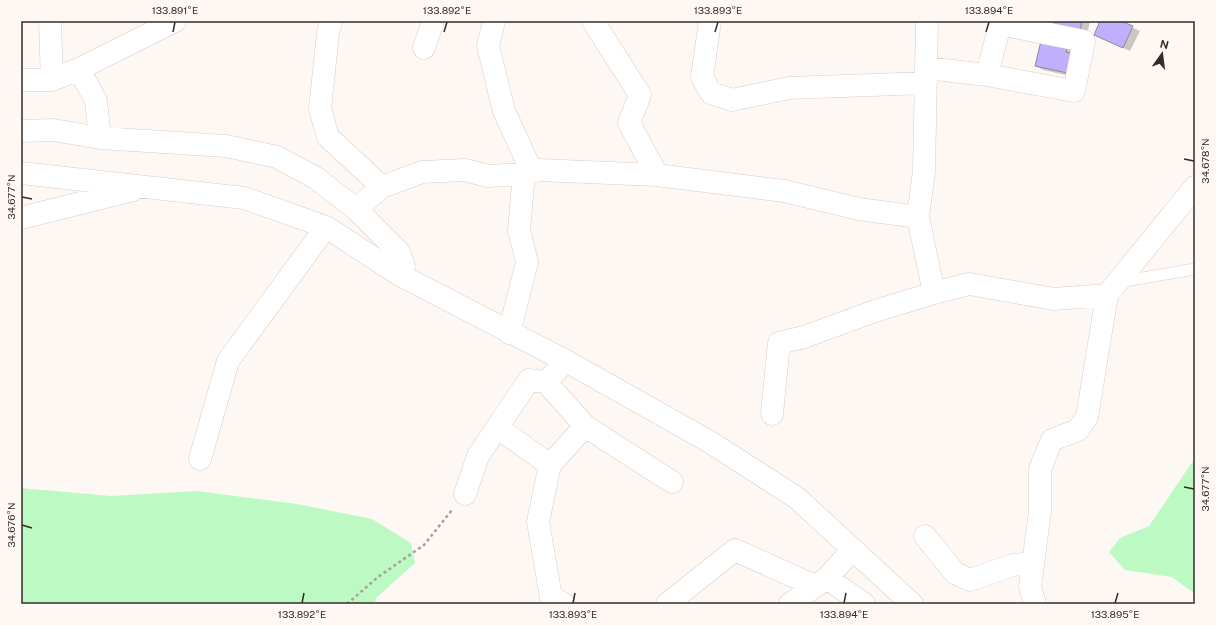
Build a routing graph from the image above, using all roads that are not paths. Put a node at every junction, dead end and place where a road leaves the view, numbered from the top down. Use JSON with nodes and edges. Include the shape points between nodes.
{"nodes":[{"id":1,"x":50,"y":21,"type":"edge"},
{"id":2,"x":175,"y":21,"type":"edge"},
{"id":3,"x":331,"y":21,"type":"edge"},
{"id":4,"x":433,"y":21,"type":"edge"},
{"id":5,"x":494,"y":21,"type":"edge"},
{"id":6,"x":593,"y":21,"type":"edge"},
{"id":7,"x":710,"y":21,"type":"edge"},
{"id":8,"x":927,"y":21,"type":"edge"},
{"id":9,"x":424,"y":48,"type":"dead end"},
{"id":10,"x":78,"y":69,"type":"junction"},
{"id":11,"x":927,"y":75,"type":"junction"},
{"id":12,"x":987,"y":75,"type":"junction"},
{"id":13,"x":21,"y":80,"type":"edge"},
{"id":14,"x":52,"y":80,"type":"junction"},
{"id":15,"x":21,"y":131,"type":"edge"},
{"id":16,"x":100,"y":138,"type":"junction"},
{"id":17,"x":21,"y":173,"type":"edge"},
{"id":18,"x":528,"y":173,"type":"junction"},
{"id":19,"x":657,"y":176,"type":"junction"},
{"id":20,"x":146,"y":186,"type":"junction"},
{"id":21,"x":382,"y":187,"type":"junction"},
{"id":22,"x":1195,"y":187,"type":"edge"},
{"id":23,"x":356,"y":209,"type":"junction"},
{"id":24,"x":918,"y":217,"type":"junction"},
{"id":25,"x":21,"y":218,"type":"edge"},
{"id":26,"x":326,"y":227,"type":"junction"},
{"id":27,"x":1195,"y":269,"type":"edge"},
{"id":28,"x":400,"y":275,"type":"junction"},
{"id":29,"x":1113,"y":289,"type":"junction"},
{"id":30,"x":934,"y":293,"type":"junction"},
{"id":31,"x":509,"y":332,"type":"junction"},
{"id":32,"x":566,"y":361,"type":"junction"},
{"id":33,"x":546,"y":382,"type":"junction"},
{"id":34,"x":772,"y":414,"type":"dead end"},
{"id":35,"x":585,"y":426,"type":"junction"},
{"id":36,"x":498,"y":428,"type":"junction"},
{"id":37,"x":200,"y":459,"type":"dead end"},
{"id":38,"x":550,"y":465,"type":"junction"},
{"id":39,"x":672,"y":482,"type":"dead end"},
{"id":40,"x":465,"y":494,"type":"road end"},
{"id":41,"x":925,"y":536,"type":"dead end"},
{"id":42,"x":854,"y":549,"type":"junction"},
{"id":43,"x":1033,"y":563,"type":"junction"},
{"id":44,"x":821,"y":582,"type":"junction"},
{"id":45,"x":564,"y":604,"type":"edge"},
{"id":46,"x":666,"y":604,"type":"edge"},
{"id":47,"x":790,"y":604,"type":"edge"},
{"id":48,"x":864,"y":604,"type":"edge"},
{"id":49,"x":912,"y":604,"type":"edge"},
{"id":50,"x":1035,"y":604,"type":"edge"}],
"edges":[{"from":1,"to":14,"type":"street"},
{"from":2,"to":10,"type":"street"},
{"from":3,"to":21,"type":"street","via":[[320,110],[328,137]]},
{"from":4,"to":9,"type":"street"},
{"from":5,"to":18,"type":"street","via":[[488,46],[504,111]]},
{"from":6,"to":19,"type":"street","via":[[640,95],[629,122]]},
{"from":7,"to":11,"type":"street","via":[[702,77],[711,93],[732,100],[790,88]]},
{"from":8,"to":11,"type":"street"},
{"from":10,"to":14,"type":"street"},
{"from":10,"to":16,"type":"street","via":[[96,101]]},
{"from":11,"to":12,"type":"street"},
{"from":11,"to":24,"type":"street","via":[[924,171]]},
{"from":12,"to":12,"type":"street","via":[[1074,91],[1084,41],[1000,24]]},
{"from":13,"to":14,"type":"street"},
{"from":15,"to":16,"type":"street","via":[[52,130]]},
{"from":16,"to":23,"type":"street","via":[[226,146],[277,157],[316,178]]},
{"from":17,"to":20,"type":"street"},
{"from":18,"to":19,"type":"street","via":[[539,170]]},
{"from":18,"to":21,"type":"street","via":[[488,176],[466,170],[422,172]]},
{"from":18,"to":31,"type":"street","via":[[519,230],[527,262]]},
{"from":19,"to":24,"type":"street","via":[[784,191],[859,209]]},
{"from":20,"to":25,"type":"street"},
{"from":20,"to":26,"type":"street","via":[[244,198]]},
{"from":21,"to":23,"type":"street"},
{"from":22,"to":29,"type":"street"},
{"from":23,"to":28,"type":"street","via":[[399,252],[404,267]]},
{"from":24,"to":30,"type":"street"},
{"from":26,"to":28,"type":"street"},
{"from":26,"to":37,"type":"street","via":[[228,361]]},
{"from":27,"to":29,"type":"lane"},
{"from":28,"to":31,"type":"street"},
{"from":29,"to":30,"type":"street","via":[[1054,299],[969,284]]},
{"from":29,"to":43,"type":"street","via":[[1087,417],[1078,430],[1052,440],[1040,468],[1040,511]]},
{"from":30,"to":34,"type":"street","via":[[875,311],[804,338],[779,342]]},
{"from":31,"to":32,"type":"street"},
{"from":32,"to":33,"type":"street"},
{"from":32,"to":42,"type":"street","via":[[710,442],[790,493]]},
{"from":33,"to":35,"type":"street"},
{"from":33,"to":36,"type":"street","via":[[529,380]]},
{"from":35,"to":38,"type":"street"},
{"from":35,"to":39,"type":"street"},
{"from":36,"to":38,"type":"street"},
{"from":36,"to":40,"type":"street","via":[[478,456]]},
{"from":38,"to":45,"type":"street","via":[[538,522],[551,597]]},
{"from":41,"to":43,"type":"street","via":[[955,573],[970,580],[1013,565]]},
{"from":42,"to":44,"type":"street"},
{"from":42,"to":49,"type":"street"},
{"from":43,"to":50,"type":"street","via":[[1030,586]]},
{"from":44,"to":46,"type":"street","via":[[735,550]]},
{"from":44,"to":47,"type":"street"},
{"from":44,"to":48,"type":"street"}]}
